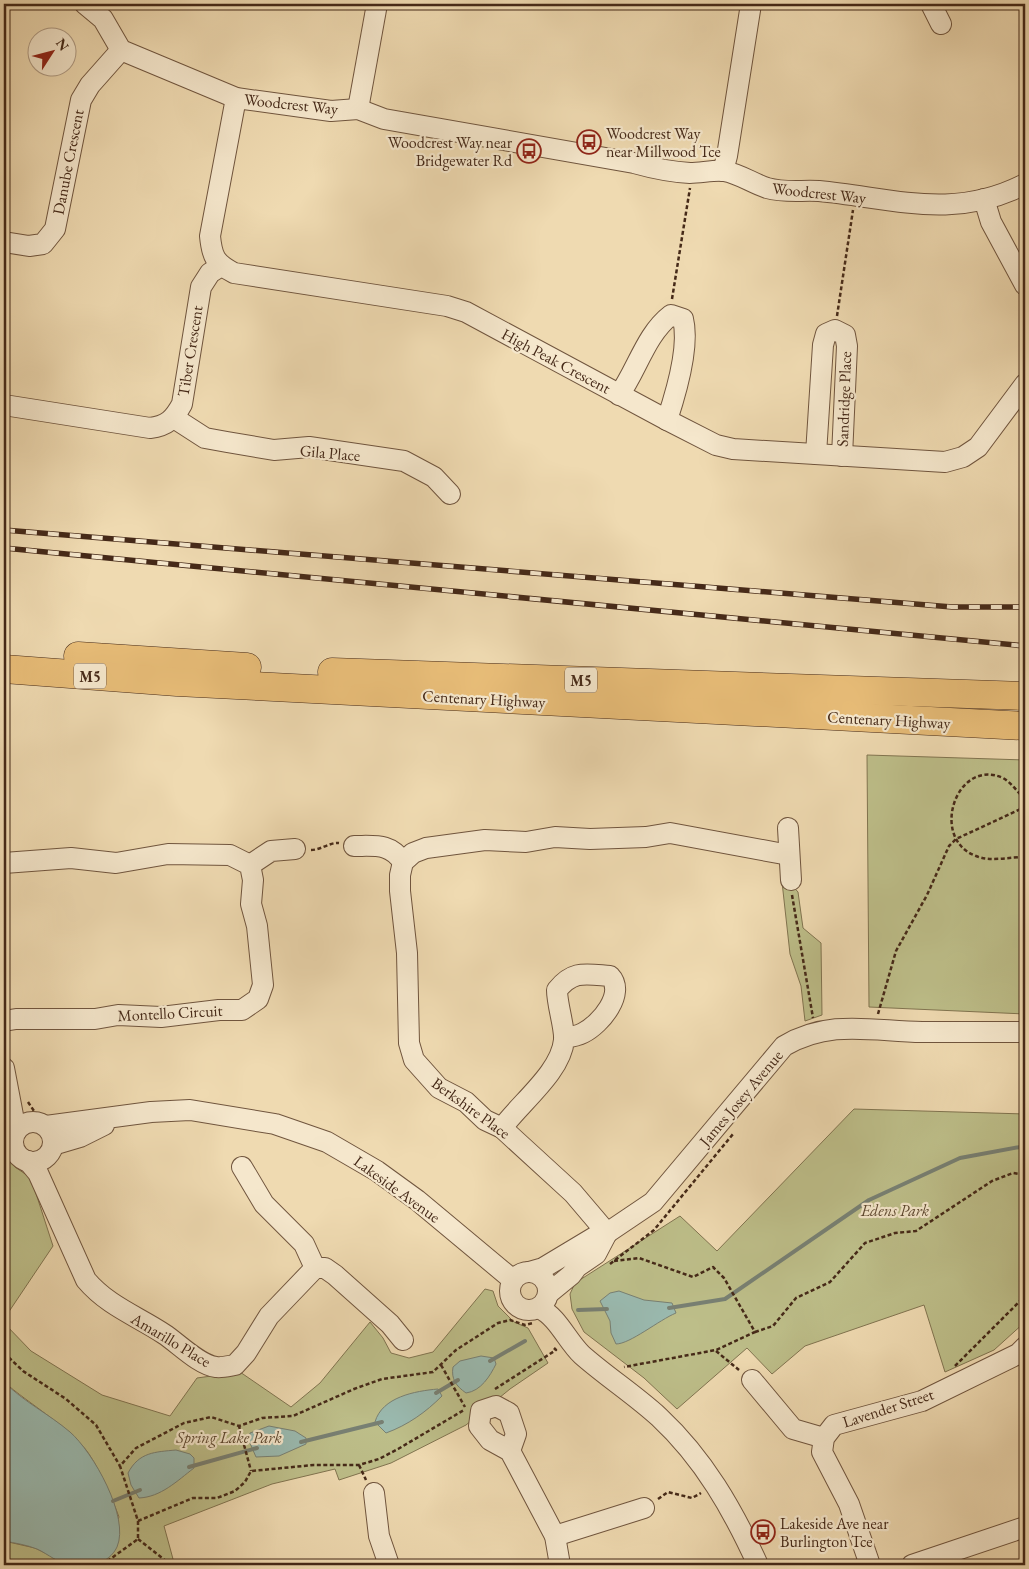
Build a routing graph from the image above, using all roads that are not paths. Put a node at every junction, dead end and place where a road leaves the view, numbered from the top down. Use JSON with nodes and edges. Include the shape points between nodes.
{"nodes":[{"id":1,"x":84,"y":4,"type":"edge"},
{"id":2,"x":377,"y":4,"type":"edge"},
{"id":3,"x":751,"y":4,"type":"edge"},
{"id":4,"x":931,"y":4,"type":"edge"},
{"id":5,"x":941,"y":24,"type":"dead end"},
{"id":6,"x":121,"y":50,"type":"junction"},
{"id":7,"x":236,"y":98,"type":"junction"},
{"id":8,"x":358,"y":108,"type":"junction"},
{"id":9,"x":723,"y":171,"type":"junction"},
{"id":10,"x":1025,"y":184,"type":"edge"},
{"id":11,"x":984,"y":199,"type":"junction"},
{"id":12,"x":4,"y":242,"type":"edge"},
{"id":13,"x":221,"y":266,"type":"junction"},
{"id":14,"x":1025,"y":285,"type":"edge"},
{"id":15,"x":1024,"y":389,"type":"edge"},
{"id":16,"x":619,"y":395,"type":"junction"},
{"id":17,"x":4,"y":405,"type":"edge"},
{"id":18,"x":174,"y":418,"type":"junction"},
{"id":19,"x":667,"y":420,"type":"junction"},
{"id":20,"x":816,"y":454,"type":"junction"},
{"id":21,"x":842,"y":456,"type":"junction"},
{"id":22,"x":450,"y":494,"type":"dead end"},
{"id":23,"x":4,"y":652,"type":"edge"},
{"id":24,"x":4,"y":669,"type":"edge"},
{"id":25,"x":177,"y":682,"type":"junction"},
{"id":26,"x":4,"y":685,"type":"edge"},
{"id":27,"x":1025,"y":696,"type":"edge"},
{"id":28,"x":1025,"y":726,"type":"edge"},
{"id":29,"x":788,"y":828,"type":"dead end"},
{"id":30,"x":354,"y":846,"type":"road end"},
{"id":31,"x":295,"y":849,"type":"road end"},
{"id":32,"x":789,"y":855,"type":"junction"},
{"id":33,"x":403,"y":862,"type":"junction"},
{"id":34,"x":4,"y":863,"type":"edge"},
{"id":35,"x":250,"y":865,"type":"junction"},
{"id":36,"x":791,"y":880,"type":"road end"},
{"id":37,"x":4,"y":1021,"type":"edge"},
{"id":38,"x":1025,"y":1032,"type":"edge"},
{"id":39,"x":564,"y":1038,"type":"dead end"},
{"id":40,"x":4,"y":1067,"type":"edge"},
{"id":41,"x":502,"y":1128,"type":"junction"},
{"id":42,"x":44,"y":1132,"type":"junction"},
{"id":43,"x":11,"y":1138,"type":"edge"},
{"id":44,"x":18,"y":1160,"type":"edge"},
{"id":45,"x":242,"y":1167,"type":"dead end"},
{"id":46,"x":62,"y":1226,"type":"junction"},
{"id":47,"x":607,"y":1233,"type":"junction"},
{"id":48,"x":315,"y":1268,"type":"junction"},
{"id":49,"x":521,"y":1276,"type":"junction"},
{"id":50,"x":542,"y":1308,"type":"junction"},
{"id":51,"x":403,"y":1340,"type":"dead end"},
{"id":52,"x":1025,"y":1348,"type":"edge"},
{"id":53,"x":752,"y":1380,"type":"road end"},
{"id":54,"x":824,"y":1438,"type":"junction"},
{"id":55,"x":510,"y":1451,"type":"dead end"},
{"id":56,"x":374,"y":1493,"type":"dead end"},
{"id":57,"x":644,"y":1508,"type":"road end"},
{"id":58,"x":1025,"y":1527,"type":"edge"},
{"id":59,"x":555,"y":1536,"type":"junction"},
{"id":60,"x":389,"y":1565,"type":"edge"},
{"id":61,"x":560,"y":1565,"type":"edge"},
{"id":62,"x":758,"y":1565,"type":"edge"},
{"id":63,"x":870,"y":1565,"type":"edge"},
{"id":64,"x":912,"y":1565,"type":"edge"}],
"edges":[{"from":1,"to":6,"type":"street","via":[[103,19]]},
{"from":2,"to":8,"type":"street"},
{"from":3,"to":9,"type":"street"},
{"from":4,"to":5,"type":"street"},
{"from":6,"to":7,"type":"street","name":"Woodcrest Way"},
{"from":6,"to":12,"type":"street","name":"Danube Crescent","via":[[81,100],[54,229],[42,244],[29,246]]},
{"from":7,"to":8,"type":"street","name":"Woodcrest Way","via":[[331,111]]},
{"from":7,"to":13,"type":"street","via":[[210,236],[212,253]]},
{"from":8,"to":9,"type":"street","name":"Woodcrest Way","via":[[384,119],[634,162],[665,171]]},
{"from":9,"to":11,"type":"street","name":"Woodcrest Way","via":[[743,176],[766,188],[788,192],[818,191],[909,204],[948,205]]},
{"from":10,"to":11,"type":"street","name":"Woodcrest Way"},
{"from":11,"to":14,"type":"street","via":[[991,222]]},
{"from":13,"to":16,"type":"street","name":"High Peak Crescent","via":[[234,273],[446,306],[466,312]]},
{"from":13,"to":18,"type":"street","name":"Tiber Crescent","via":[[200,286],[182,404]]},
{"from":15,"to":21,"type":"street","name":"High Peak Crescent","via":[[978,446],[963,457],[945,462]]},
{"from":16,"to":19,"type":"street","name":"High Peak Crescent"},
{"from":16,"to":19,"type":"street","via":[[659,324],[671,315],[682,320],[686,333]]},
{"from":17,"to":18,"type":"street","name":"Tiber Crescent","via":[[150,428],[163,426]]},
{"from":18,"to":22,"type":"street","name":"Gila Place","via":[[205,438],[274,450],[309,447],[404,461],[434,477]]},
{"from":19,"to":20,"type":"street","name":"High Peak Crescent","via":[[716,445],[733,449]]},
{"from":20,"to":21,"type":"street","name":"High Peak Crescent"},
{"from":20,"to":21,"type":"street","name":"Sandridge Place","via":[[823,345],[826,334],[835,330],[845,335],[847,346]]},
{"from":23,"to":27,"type":"highway","name":"Centenary Highway","number":"M5","via":[[302,671]]},
{"from":24,"to":25,"type":"highway","name":"Centenary Highway","number":"M5"},
{"from":25,"to":26,"type":"highway","via":[[159,687]]},
{"from":25,"to":28,"type":"highway","name":"Centenary Highway","number":"M5"},
{"from":29,"to":32,"type":"street"},
{"from":30,"to":33,"type":"street","via":[[389,848]]},
{"from":31,"to":35,"type":"street","via":[[271,851]]},
{"from":32,"to":33,"type":"street","via":[[670,833],[590,839],[555,837],[526,842],[485,840],[426,848]]},
{"from":32,"to":36,"type":"street"},
{"from":33,"to":41,"type":"street","name":"Berkshire Place","via":[[400,892],[407,953],[409,1043],[414,1060],[439,1088],[466,1102],[485,1120]]},
{"from":34,"to":35,"type":"street","via":[[71,858],[116,863],[168,854],[230,854]]},
{"from":35,"to":37,"type":"street","name":"Montello Circuit","via":[[251,904],[257,926],[263,985],[258,999],[242,1010],[161,1017],[118,1015],[95,1019],[16,1018]]},
{"from":38,"to":47,"type":"street","name":"James Josey Avenue","via":[[837,1028],[815,1032],[784,1046],[653,1202]]},
{"from":39,"to":41,"type":"street","via":[[561,1055],[552,1069]]},
{"from":40,"to":42,"type":"street"},
{"from":40,"to":43,"type":"street"},
{"from":41,"to":47,"type":"street","name":"Berkshire Place","via":[[573,1193]]},
{"from":42,"to":43,"type":"street","via":[[27,1123]]},
{"from":42,"to":44,"type":"street","via":[[40,1160]]},
{"from":42,"to":46,"type":"street","name":"Amarillo Place"},
{"from":42,"to":49,"type":"street","name":"Lakeside Avenue","via":[[152,1112],[190,1110],[274,1124],[327,1142],[377,1171]]},
{"from":43,"to":44,"type":"street","name":"Amarillo Place"},
{"from":44,"to":46,"type":"street","name":"Amarillo Place","via":[[38,1172]]},
{"from":45,"to":48,"type":"street","via":[[264,1204],[304,1244]]},
{"from":46,"to":48,"type":"street","name":"Amarillo Place","via":[[86,1280],[98,1294],[215,1367],[235,1365],[269,1316]]},
{"from":47,"to":49,"type":"street","name":"James Josey Avenue"},
{"from":47,"to":50,"type":"street","name":"James Josey Avenue","via":[[596,1254],[576,1267]]},
{"from":48,"to":51,"type":"street","via":[[326,1268],[335,1275],[390,1324]]},
{"from":49,"to":50,"type":"street","via":[[541,1275],[545,1279]]},
{"from":49,"to":50,"type":"street","via":[[510,1293],[515,1305],[526,1311]]},
{"from":50,"to":62,"type":"street","via":[[571,1345],[658,1416],[705,1467],[737,1520]]},
{"from":52,"to":54,"type":"street","name":"Lavender Street","via":[[922,1401],[834,1425]]},
{"from":53,"to":54,"type":"street","via":[[793,1429]]},
{"from":54,"to":63,"type":"street","name":"Lavender Street","via":[[822,1452],[849,1504]]},
{"from":55,"to":59,"type":"street"},
{"from":56,"to":60,"type":"street","via":[[379,1536]]},
{"from":57,"to":59,"type":"street"},
{"from":58,"to":64,"type":"street"},
{"from":59,"to":61,"type":"street"}]}
